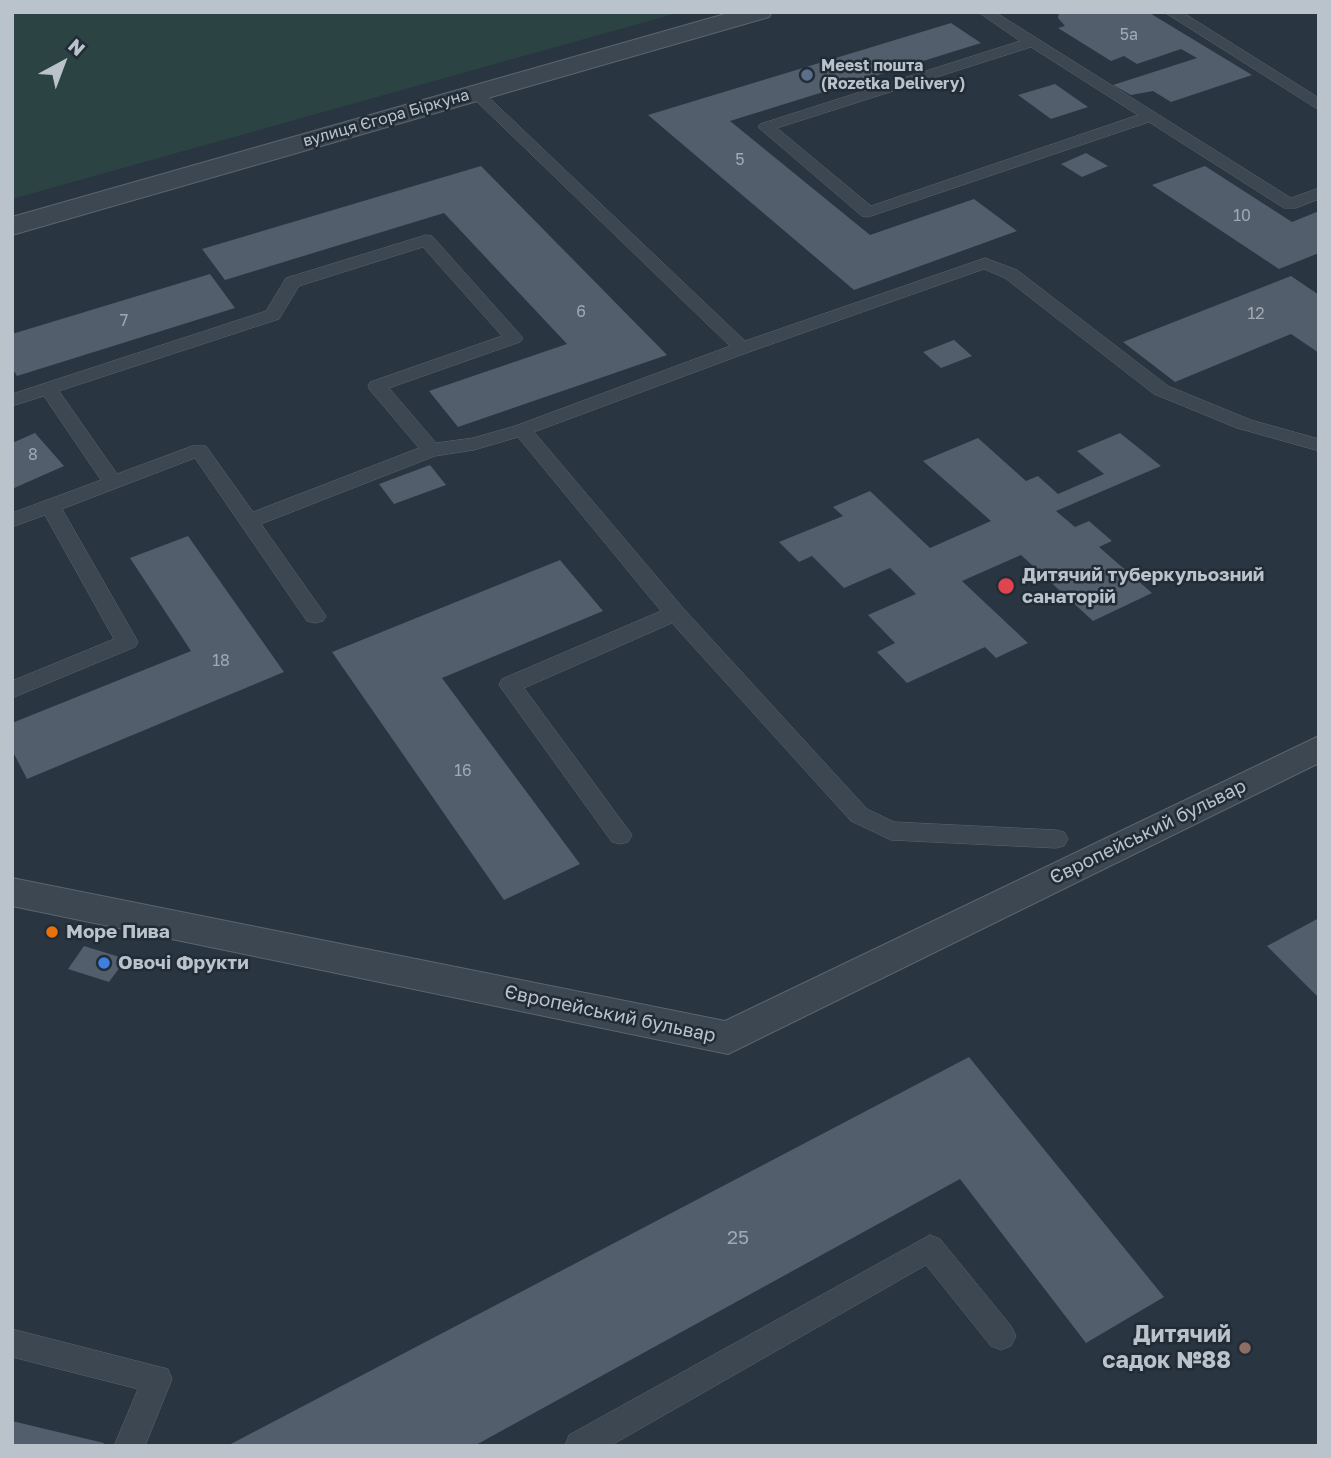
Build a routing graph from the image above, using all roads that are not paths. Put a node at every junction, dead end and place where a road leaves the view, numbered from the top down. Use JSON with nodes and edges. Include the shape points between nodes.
{"nodes":[{"id":1,"x":760,"y":12,"type":"edge"},
{"id":2,"x":985,"y":12,"type":"edge"},
{"id":3,"x":1171,"y":12,"type":"edge"},
{"id":4,"x":1032,"y":42,"type":"junction"},
{"id":5,"x":476,"y":93,"type":"junction"},
{"id":6,"x":1319,"y":105,"type":"edge"},
{"id":7,"x":1149,"y":117,"type":"junction"},
{"id":8,"x":1319,"y":192,"type":"edge"},
{"id":9,"x":60,"y":212,"type":"junction"},
{"id":10,"x":12,"y":226,"type":"edge"},
{"id":11,"x":12,"y":237,"type":"edge"},
{"id":12,"x":742,"y":348,"type":"junction"},
{"id":13,"x":48,"y":388,"type":"junction"},
{"id":14,"x":12,"y":400,"type":"edge"},
{"id":15,"x":522,"y":430,"type":"junction"},
{"id":16,"x":1319,"y":445,"type":"edge"},
{"id":17,"x":430,"y":450,"type":"junction"},
{"id":18,"x":111,"y":481,"type":"junction"},
{"id":19,"x":50,"y":505,"type":"junction"},
{"id":20,"x":12,"y":520,"type":"edge"},
{"id":21,"x":249,"y":520,"type":"junction"},
{"id":22,"x":675,"y":613,"type":"junction"},
{"id":23,"x":315,"y":616,"type":"dead end"},
{"id":24,"x":12,"y":690,"type":"edge"},
{"id":25,"x":1319,"y":748,"type":"edge"},
{"id":26,"x":620,"y":835,"type":"dead end"},
{"id":27,"x":1056,"y":839,"type":"dead end"},
{"id":28,"x":12,"y":892,"type":"edge"},
{"id":29,"x":1001,"y":1336,"type":"dead end"},
{"id":30,"x":12,"y":1343,"type":"edge"},
{"id":31,"x":129,"y":1446,"type":"edge"},
{"id":32,"x":580,"y":1446,"type":"edge"}],
"edges":[{"from":1,"to":5,"type":"street","name":"вулиця Єгора Біркуна"},
{"from":2,"to":4,"type":"lane"},
{"from":3,"to":6,"type":"lane"},
{"from":4,"to":7,"type":"lane"},
{"from":4,"to":7,"type":"lane","via":[[766,127],[868,212]]},
{"from":5,"to":9,"type":"street","name":"вулиця Єгора Біркуна"},
{"from":5,"to":12,"type":"lane"},
{"from":7,"to":8,"type":"lane","via":[[1290,204]]},
{"from":9,"to":10,"type":"street","name":"вулиця Єгора Біркуна"},
{"from":9,"to":11,"type":"street"},
{"from":12,"to":15,"type":"lane"},
{"from":12,"to":16,"type":"lane","via":[[985,263],[1011,274],[1161,390],[1244,424]]},
{"from":13,"to":14,"type":"lane"},
{"from":13,"to":17,"type":"lane","via":[[273,315],[292,282],[426,240],[514,338],[377,386]]},
{"from":13,"to":18,"type":"lane"},
{"from":15,"to":17,"type":"lane"},
{"from":15,"to":22,"type":"lane"},
{"from":17,"to":21,"type":"lane"},
{"from":18,"to":19,"type":"lane"},
{"from":18,"to":21,"type":"lane","via":[[199,450]]},
{"from":19,"to":20,"type":"lane"},
{"from":19,"to":24,"type":"lane","via":[[127,642]]},
{"from":21,"to":23,"type":"lane"},
{"from":22,"to":26,"type":"lane","via":[[510,685]]},
{"from":22,"to":27,"type":"lane","via":[[859,815],[891,831]]},
{"from":25,"to":28,"type":"street","name":"Європейський бульвар","via":[[728,1038]]},
{"from":29,"to":32,"type":"lane","via":[[930,1248]]},
{"from":30,"to":31,"type":"lane","via":[[157,1379]]}]}
